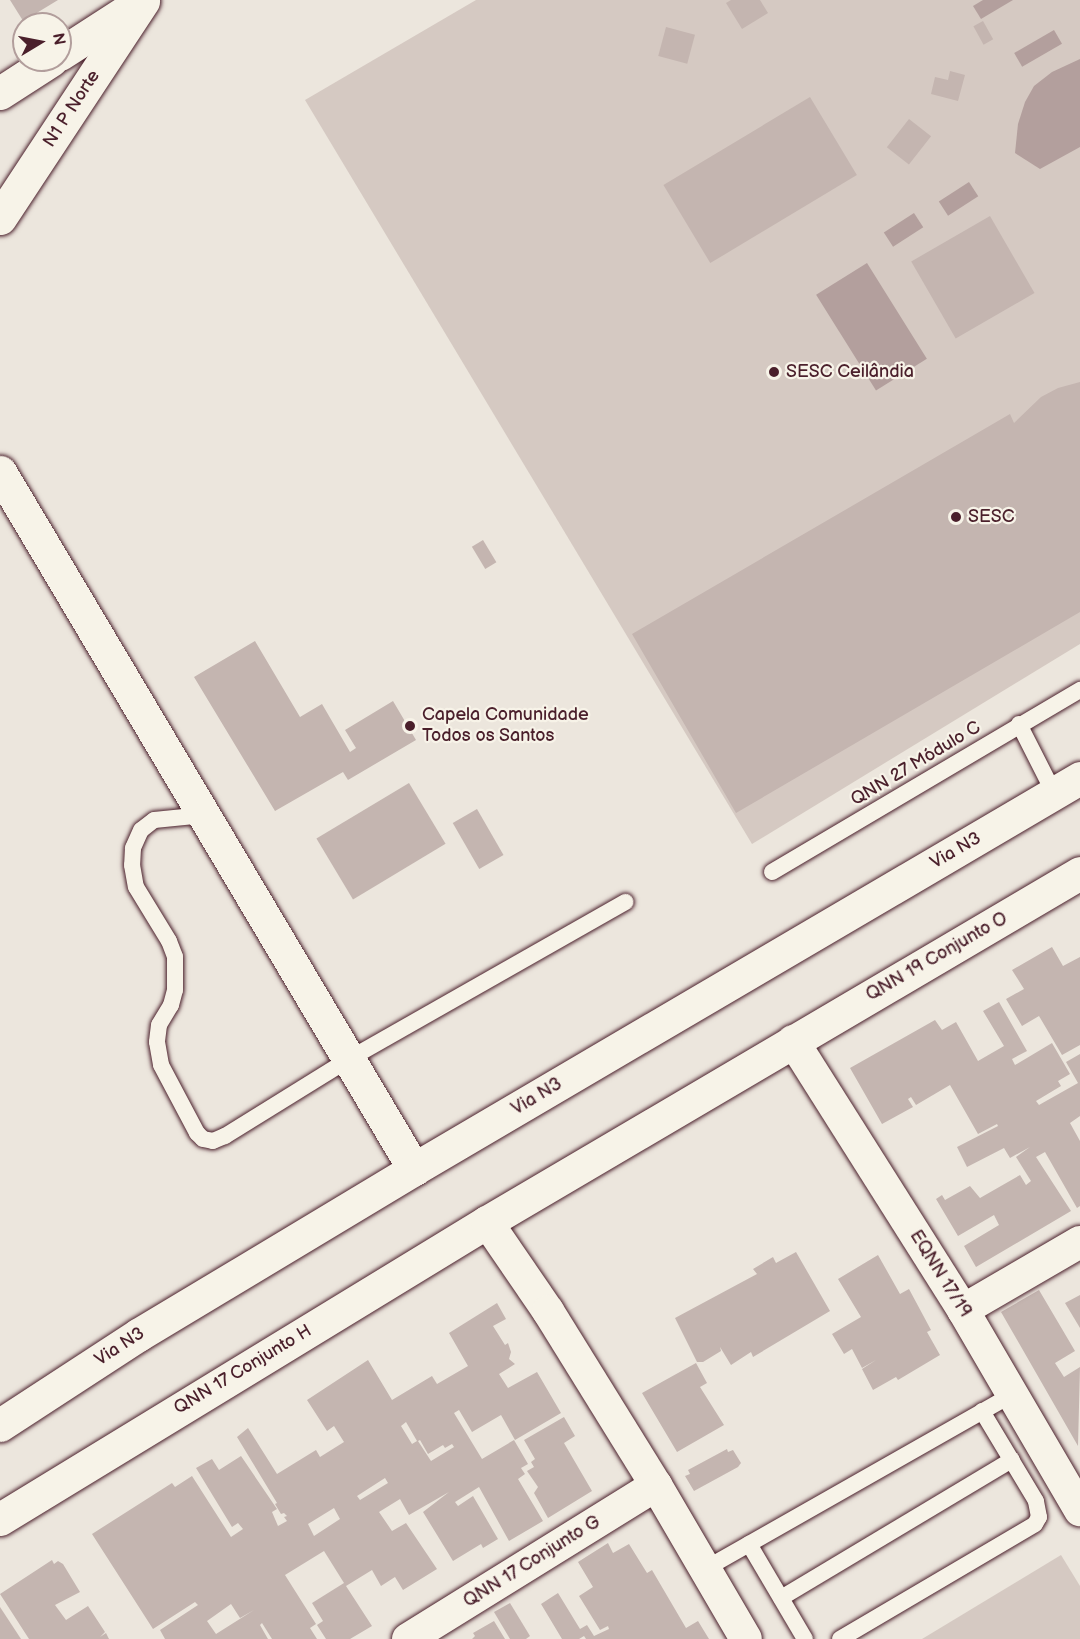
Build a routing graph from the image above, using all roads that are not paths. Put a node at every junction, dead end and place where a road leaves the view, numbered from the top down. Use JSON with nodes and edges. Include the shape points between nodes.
{"nodes":[{"id":1,"x":144,"y":0,"type":"edge"},
{"id":2,"x":72,"y":46,"type":"edge"},
{"id":3,"x":32,"y":72,"type":"edge"},
{"id":4,"x":0,"y":93,"type":"edge"},
{"id":5,"x":0,"y":218,"type":"edge"},
{"id":6,"x":0,"y":472,"type":"edge"},
{"id":7,"x":1080,"y":690,"type":"edge"},
{"id":8,"x":1019,"y":724,"type":"junction"},
{"id":9,"x":1067,"y":786,"type":"edge"},
{"id":10,"x":204,"y":815,"type":"junction"},
{"id":11,"x":1080,"y":849,"type":"edge"},
{"id":12,"x":772,"y":873,"type":"dead end"},
{"id":13,"x":1080,"y":873,"type":"edge"},
{"id":14,"x":626,"y":902,"type":"dead end"},
{"id":15,"x":793,"y":1041,"type":"junction"},
{"id":16,"x":349,"y":1059,"type":"junction"},
{"id":17,"x":716,"y":1087,"type":"junction"},
{"id":18,"x":414,"y":1169,"type":"junction"},
{"id":19,"x":487,"y":1222,"type":"junction"},
{"id":20,"x":1080,"y":1242,"type":"edge"},
{"id":21,"x":963,"y":1310,"type":"junction"},
{"id":22,"x":138,"y":1335,"type":"junction"},
{"id":23,"x":1012,"y":1394,"type":"junction"},
{"id":24,"x":982,"y":1411,"type":"junction"},
{"id":25,"x":0,"y":1425,"type":"edge"},
{"id":26,"x":0,"y":1443,"type":"edge"},
{"id":27,"x":1012,"y":1460,"type":"junction"},
{"id":28,"x":656,"y":1485,"type":"junction"},
{"id":29,"x":1080,"y":1510,"type":"edge"},
{"id":30,"x":0,"y":1519,"type":"edge"},
{"id":31,"x":749,"y":1544,"type":"junction"},
{"id":32,"x":705,"y":1569,"type":"junction"},
{"id":33,"x":781,"y":1598,"type":"junction"},
{"id":34,"x":408,"y":1639,"type":"edge"},
{"id":35,"x":747,"y":1639,"type":"edge"},
{"id":36,"x":805,"y":1639,"type":"edge"},
{"id":37,"x":840,"y":1639,"type":"edge"}],
"edges":[{"from":1,"to":2,"type":"main road","name":"N1 P Norte"},
{"from":1,"to":5,"type":"main road","name":"N1 P Norte"},
{"from":3,"to":4,"type":"main road"},
{"from":6,"to":10,"type":"main road"},
{"from":7,"to":8,"type":"lane","name":"QNN 27 Módulo C"},
{"from":8,"to":9,"type":"lane"},
{"from":8,"to":12,"type":"lane","name":"QNN 27 Módulo C"},
{"from":9,"to":18,"type":"main road","name":"Via N3"},
{"from":10,"to":16,"type":"main road"},
{"from":10,"to":16,"type":"lane","via":[[154,820],[141,830],[133,848],[132,865],[136,886],[176,957],[175,990],[159,1025],[157,1042],[161,1065],[197,1133],[213,1141],[225,1136]]},
{"from":11,"to":17,"type":"main road","via":[[812,1004]]},
{"from":13,"to":15,"type":"main road","name":"QNN 19 Conjunto O"},
{"from":14,"to":16,"type":"lane"},
{"from":15,"to":17,"type":"main road"},
{"from":15,"to":21,"type":"street","name":"EQNN 17/19"},
{"from":16,"to":18,"type":"main road"},
{"from":17,"to":19,"type":"main road"},
{"from":18,"to":22,"type":"main road","name":"Via N3"},
{"from":19,"to":28,"type":"street","via":[[548,1311]]},
{"from":19,"to":30,"type":"main road","name":"QNN 17 Conjunto H"},
{"from":20,"to":21,"type":"street"},
{"from":21,"to":23,"type":"street","name":"EQNN 17/19"},
{"from":22,"to":25,"type":"main road","name":"Via N3"},
{"from":22,"to":26,"type":"main road"},
{"from":23,"to":24,"type":"lane"},
{"from":23,"to":29,"type":"street","name":"EQNN 17/19"},
{"from":24,"to":27,"type":"lane"},
{"from":24,"to":31,"type":"lane"},
{"from":27,"to":33,"type":"lane"},
{"from":27,"to":37,"type":"lane","via":[[1039,1508],[1035,1524]]},
{"from":28,"to":32,"type":"street"},
{"from":28,"to":34,"type":"street","name":"QNN 17 Conjunto G"},
{"from":31,"to":32,"type":"lane"},
{"from":31,"to":33,"type":"lane"},
{"from":32,"to":35,"type":"street"},
{"from":33,"to":36,"type":"lane"}]}
